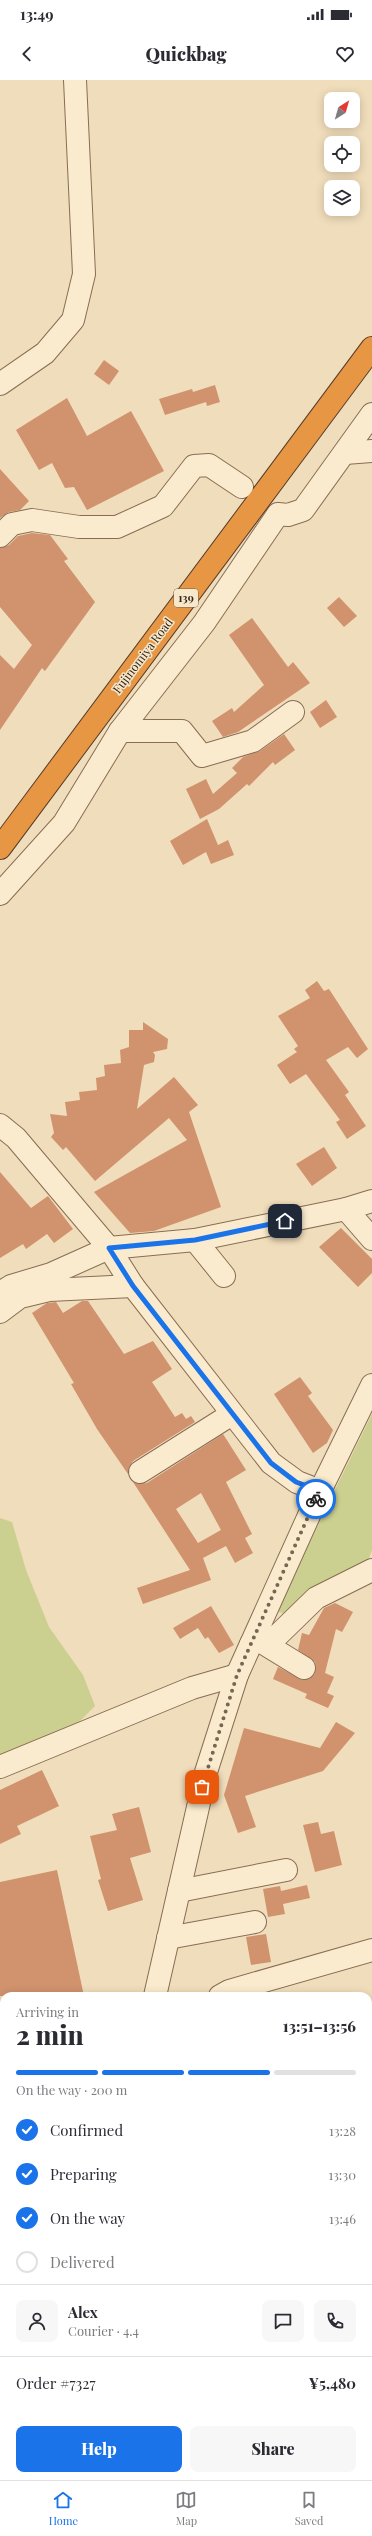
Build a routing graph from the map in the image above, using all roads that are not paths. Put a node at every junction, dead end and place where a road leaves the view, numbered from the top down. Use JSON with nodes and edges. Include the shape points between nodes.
{"nodes":[{"id":1,"x":74,"y":80,"type":"edge"},
{"id":2,"x":372,"y":348,"type":"edge"},
{"id":3,"x":0,"y":384,"type":"edge"},
{"id":4,"x":372,"y":414,"type":"edge"},
{"id":5,"x":372,"y":451,"type":"edge"},
{"id":6,"x":344,"y":453,"type":"junction"},
{"id":7,"x":242,"y":487,"type":"dead end"},
{"id":8,"x":0,"y":536,"type":"edge"},
{"id":9,"x":294,"y":712,"type":"dead end"},
{"id":10,"x":120,"y":732,"type":"junction"},
{"id":11,"x":0,"y":848,"type":"edge"},
{"id":12,"x":0,"y":894,"type":"edge"},
{"id":13,"x":0,"y":1125,"type":"edge"},
{"id":14,"x":372,"y":1201,"type":"edge"},
{"id":15,"x":346,"y":1209,"type":"junction"},
{"id":16,"x":372,"y":1239,"type":"edge"},
{"id":17,"x":195,"y":1240,"type":"junction"},
{"id":18,"x":109,"y":1248,"type":"junction"},
{"id":19,"x":224,"y":1276,"type":"dead end"},
{"id":20,"x":133,"y":1286,"type":"junction"},
{"id":21,"x":0,"y":1293,"type":"edge"},
{"id":22,"x":0,"y":1312,"type":"edge"},
{"id":23,"x":372,"y":1385,"type":"edge"},
{"id":24,"x":232,"y":1414,"type":"junction"},
{"id":25,"x":140,"y":1472,"type":"dead end"},
{"id":26,"x":320,"y":1491,"type":"junction"},
{"id":27,"x":372,"y":1571,"type":"edge"},
{"id":28,"x":255,"y":1642,"type":"junction"},
{"id":29,"x":304,"y":1668,"type":"dead end"},
{"id":30,"x":237,"y":1675,"type":"junction"},
{"id":31,"x":0,"y":1766,"type":"edge"},
{"id":32,"x":286,"y":1870,"type":"dead end"},
{"id":33,"x":179,"y":1891,"type":"junction"},
{"id":34,"x":256,"y":1922,"type":"dead end"},
{"id":35,"x":168,"y":1938,"type":"junction"},
{"id":36,"x":372,"y":1950,"type":"edge"},
{"id":37,"x":156,"y":1992,"type":"edge"},
{"id":38,"x":227,"y":1992,"type":"edge"}],
"edges":[{"from":1,"to":3,"type":"street","via":[[84,274],[73,320],[45,353]]},
{"from":2,"to":11,"type":"highway","name":"Fujinomiya Road","number":"139"},
{"from":4,"to":6,"type":"street"},
{"from":5,"to":6,"type":"street"},
{"from":6,"to":10,"type":"street","via":[[303,510],[288,515],[278,514],[204,622]]},
{"from":7,"to":8,"type":"street","via":[[209,465],[194,466],[163,506],[117,527],[78,526],[32,520],[12,524]]},
{"from":9,"to":10,"type":"street","via":[[253,741],[202,756],[182,731]]},
{"from":10,"to":12,"type":"street","via":[[64,824]]},
{"from":13,"to":18,"type":"street","via":[[16,1138]]},
{"from":14,"to":15,"type":"street"},
{"from":15,"to":16,"type":"street"},
{"from":15,"to":17,"type":"street"},
{"from":17,"to":18,"type":"street"},
{"from":17,"to":19,"type":"street"},
{"from":18,"to":20,"type":"street"},
{"from":18,"to":21,"type":"street","via":[[51,1274],[11,1286]]},
{"from":20,"to":22,"type":"street","via":[[49,1290],[20,1298]]},
{"from":20,"to":24,"type":"street"},
{"from":23,"to":26,"type":"street"},
{"from":24,"to":25,"type":"street"},
{"from":24,"to":26,"type":"street","via":[[271,1463],[296,1482]]},
{"from":26,"to":28,"type":"street"},
{"from":27,"to":28,"type":"street","via":[[316,1598],[278,1635]]},
{"from":28,"to":29,"type":"street"},
{"from":28,"to":30,"type":"street"},
{"from":30,"to":31,"type":"street","via":[[192,1688]]},
{"from":30,"to":33,"type":"street","via":[[206,1772]]},
{"from":32,"to":33,"type":"street"},
{"from":33,"to":35,"type":"street"},
{"from":34,"to":35,"type":"street"},
{"from":35,"to":37,"type":"street"},
{"from":36,"to":38,"type":"street"}]}
